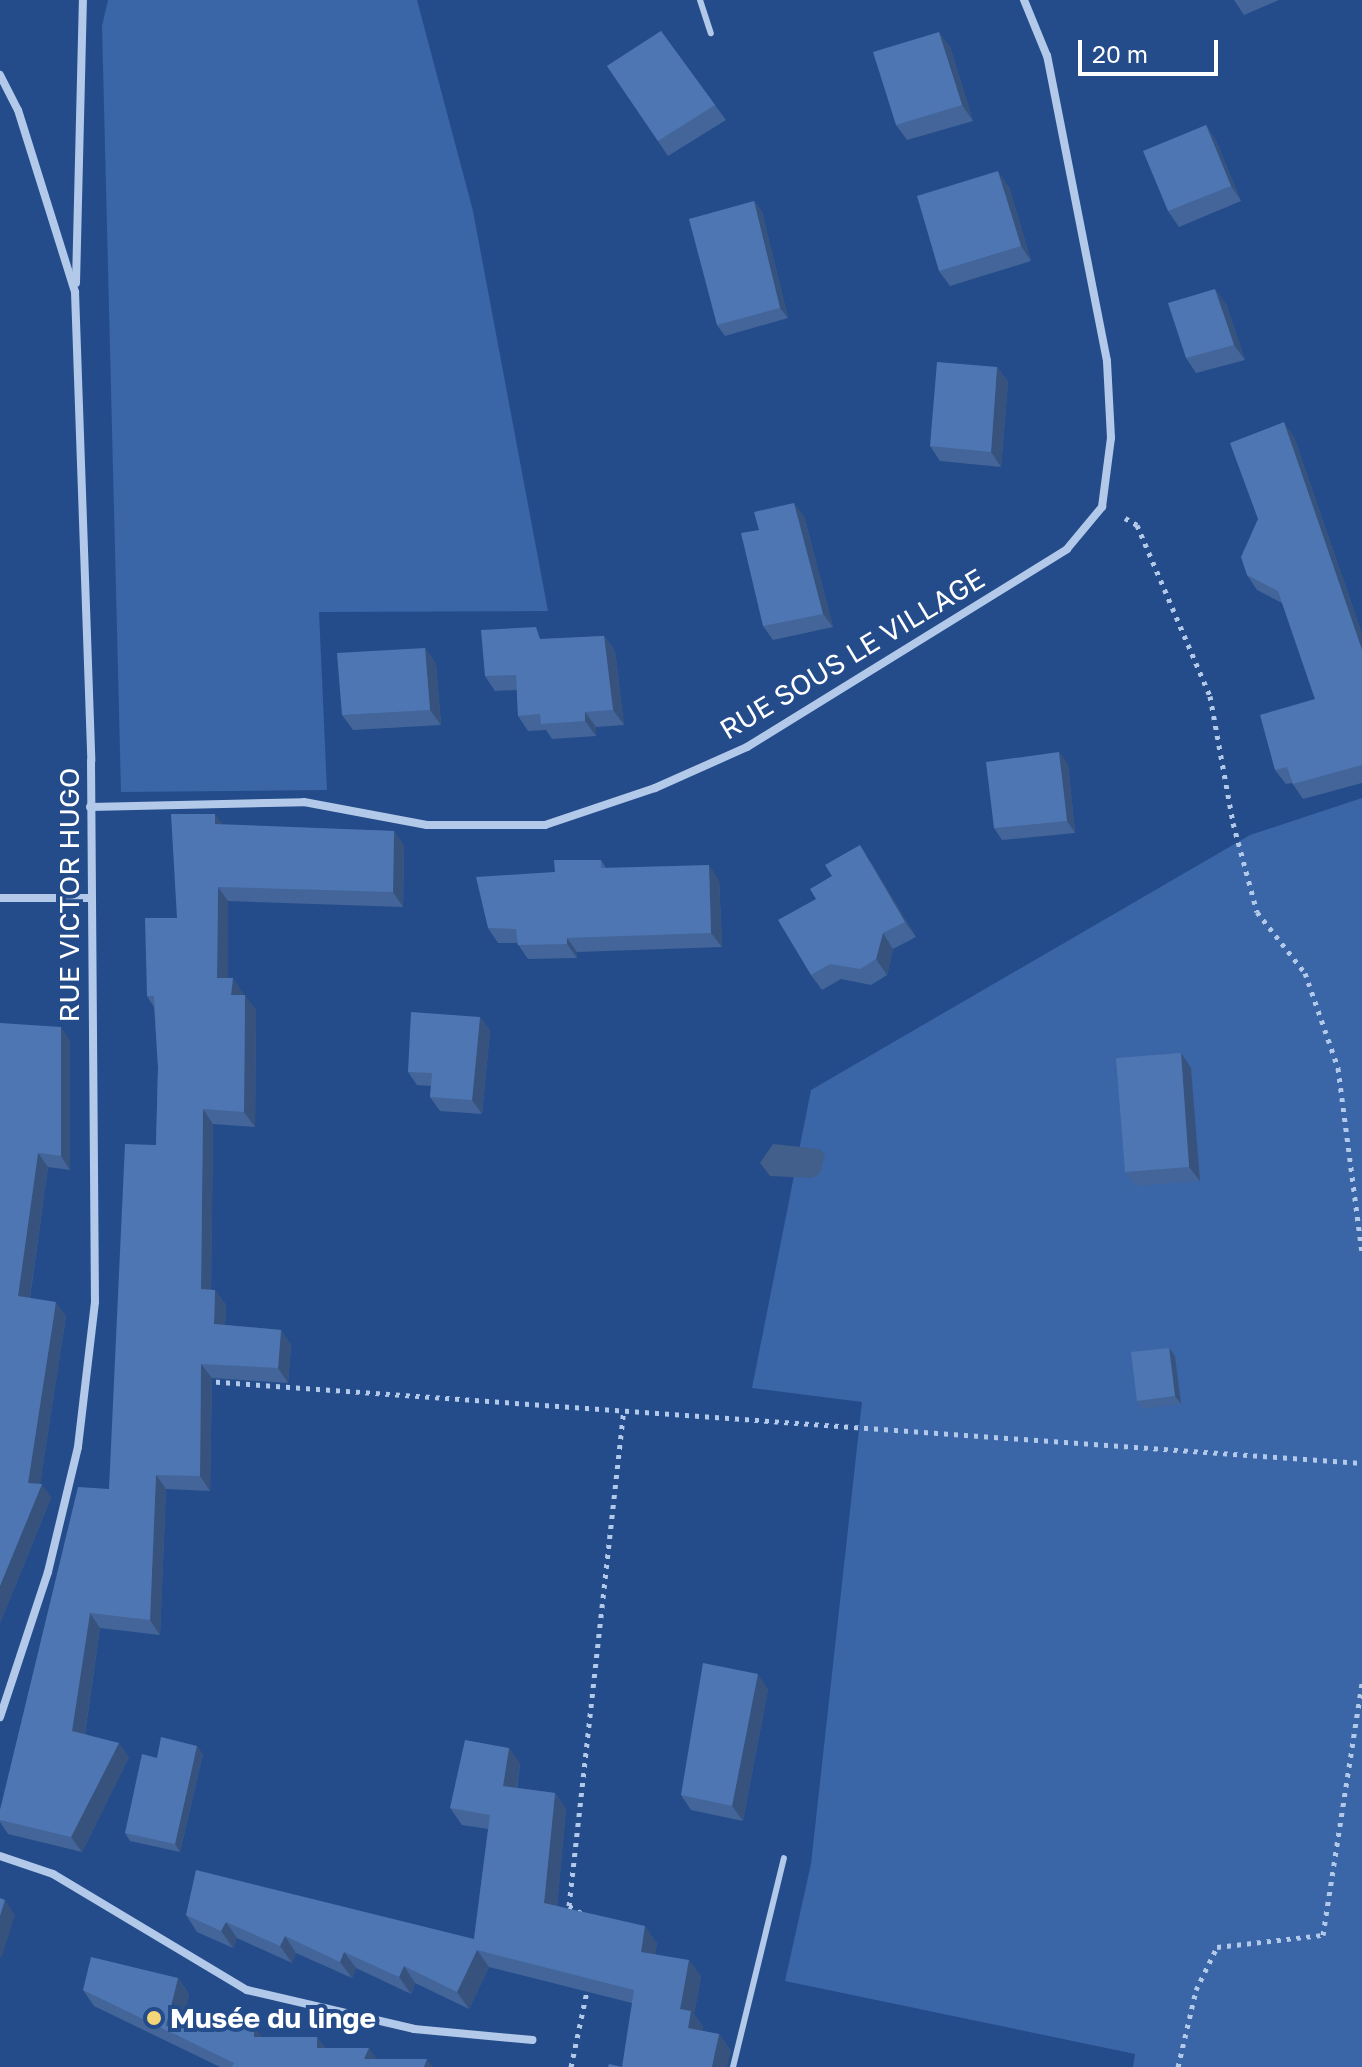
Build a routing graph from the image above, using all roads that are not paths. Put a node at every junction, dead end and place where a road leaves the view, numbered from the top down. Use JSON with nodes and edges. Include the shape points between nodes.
{"nodes":[{"id":1,"x":83,"y":0,"type":"edge"},
{"id":2,"x":700,"y":0,"type":"edge"},
{"id":3,"x":1024,"y":0,"type":"edge"},
{"id":4,"x":711,"y":33,"type":"dead end"},
{"id":5,"x":0,"y":75,"type":"edge"},
{"id":6,"x":75,"y":292,"type":"junction"},
{"id":7,"x":90,"y":807,"type":"junction"},
{"id":8,"x":0,"y":898,"type":"edge"},
{"id":9,"x":91,"y":898,"type":"junction"},
{"id":10,"x":0,"y":1717,"type":"edge"},
{"id":11,"x":0,"y":1856,"type":"edge"},
{"id":12,"x":784,"y":1858,"type":"dead end"},
{"id":13,"x":532,"y":2040,"type":"dead end"},
{"id":14,"x":733,"y":2067,"type":"edge"}],
"edges":[{"from":1,"to":6,"type":"street"},
{"from":2,"to":4,"type":"lane"},
{"from":3,"to":7,"type":"street","name":"RUE SOUS LE VILLAGE","via":[[1047,56],[1107,361],[1111,438],[1102,507],[1067,549],[747,747],[655,788],[545,825],[427,825],[304,802]]},
{"from":5,"to":6,"type":"street","name":"RUE VICTOR HUGO","via":[[18,110]]},
{"from":6,"to":7,"type":"street","name":"RUE VICTOR HUGO"},
{"from":7,"to":9,"type":"street","name":"RUE VICTOR HUGO"},
{"from":8,"to":9,"type":"street"},
{"from":9,"to":10,"type":"street","name":"RUE VICTOR HUGO","via":[[95,1302],[78,1447],[48,1572]]},
{"from":11,"to":13,"type":"street","via":[[53,1874],[247,1990],[414,2029]]},
{"from":12,"to":14,"type":"lane"}]}
